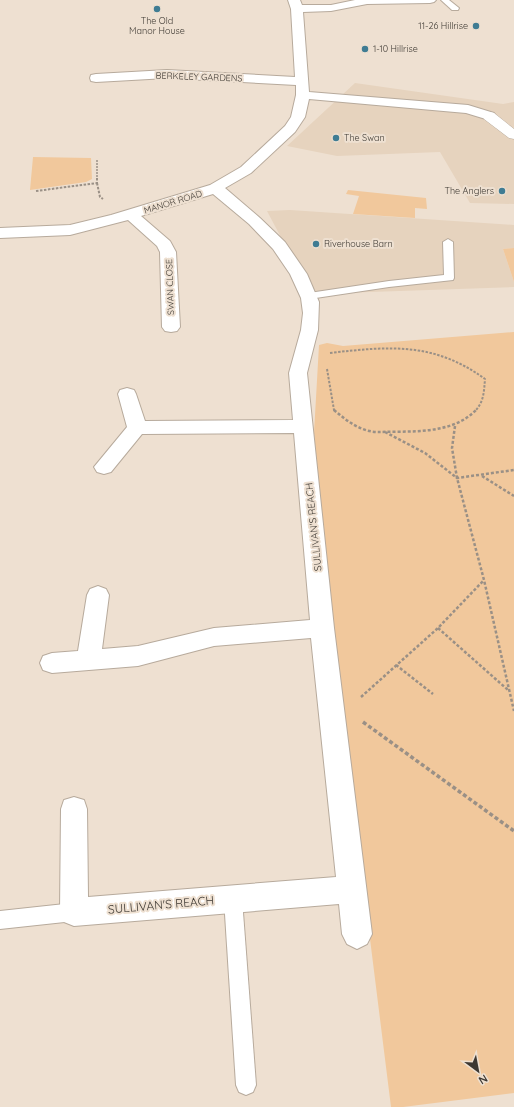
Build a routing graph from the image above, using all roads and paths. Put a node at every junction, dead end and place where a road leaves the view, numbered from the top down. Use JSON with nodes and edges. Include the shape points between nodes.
{"nodes":[{"id":1,"x":430,"y":0,"type":"edge"},
{"id":2,"x":445,"y":0,"type":"edge"},
{"id":3,"x":295,"y":5,"type":"edge"},
{"id":4,"x":455,"y":8,"type":"dead end"},
{"id":5,"x":96,"y":78,"type":"dead end"},
{"id":6,"x":302,"y":88,"type":"junction"},
{"id":7,"x":489,"y":116,"type":"joint"},
{"id":8,"x":514,"y":135,"type":"edge"},
{"id":9,"x":97,"y":160,"type":"dead end"},
{"id":10,"x":96,"y":183,"type":"junction"},
{"id":11,"x":215,"y":188,"type":"junction"},
{"id":12,"x":36,"y":191,"type":"dead end"},
{"id":13,"x":104,"y":200,"type":"dead end"},
{"id":14,"x":131,"y":215,"type":"junction"},
{"id":15,"x":0,"y":233,"type":"edge"},
{"id":16,"x":448,"y":242,"type":"dead end"},
{"id":17,"x":309,"y":296,"type":"junction"},
{"id":18,"x":171,"y":327,"type":"dead end"},
{"id":19,"x":325,"y":354,"type":"dead end"},
{"id":20,"x":327,"y":368,"type":"dead end"},
{"id":21,"x":127,"y":394,"type":"dead end"},
{"id":22,"x":303,"y":426,"type":"junction"},
{"id":23,"x":455,"y":426,"type":"junction"},
{"id":24,"x":137,"y":428,"type":"junction"},
{"id":25,"x":384,"y":431,"type":"junction"},
{"id":26,"x":104,"y":467,"type":"dead end"},
{"id":27,"x":514,"y":470,"type":"edge"},
{"id":28,"x":482,"y":475,"type":"junction"},
{"id":29,"x":457,"y":478,"type":"junction"},
{"id":30,"x":514,"y":496,"type":"edge"},
{"id":31,"x":484,"y":580,"type":"junction"},
{"id":32,"x":98,"y":595,"type":"dead end"},
{"id":33,"x":322,"y":628,"type":"junction"},
{"id":34,"x":438,"y":628,"type":"junction"},
{"id":35,"x":89,"y":660,"type":"junction"},
{"id":36,"x":52,"y":663,"type":"dead end"},
{"id":37,"x":396,"y":666,"type":"junction"},
{"id":38,"x":509,"y":690,"type":"junction"},
{"id":39,"x":433,"y":694,"type":"dead end"},
{"id":40,"x":357,"y":700,"type":"dead end"},
{"id":41,"x":514,"y":711,"type":"edge"},
{"id":42,"x":359,"y":719,"type":"dead end"},
{"id":43,"x":74,"y":809,"type":"dead end"},
{"id":44,"x":514,"y":831,"type":"edge"},
{"id":45,"x":352,"y":890,"type":"junction"},
{"id":46,"x":233,"y":899,"type":"junction"},
{"id":47,"x":74,"y":912,"type":"junction"},
{"id":48,"x":0,"y":920,"type":"edge"},
{"id":49,"x":357,"y":934,"type":"dead end"},
{"id":50,"x":246,"y":1085,"type":"dead end"}],
"edges":[{"from":1,"to":3,"type":"street","via":[[367,2],[331,8]]},
{"from":2,"to":4,"type":"lane"},
{"from":3,"to":6,"type":"street","name":"MANOR ROAD"},
{"from":5,"to":6,"type":"street","name":"BERKELEY GARDENS","via":[[167,74]]},
{"from":6,"to":7,"type":"street","via":[[468,109]]},
{"from":6,"to":11,"type":"street","name":"MANOR ROAD","via":[[298,117],[290,129],[246,170]]},
{"from":7,"to":8,"type":"street"},
{"from":9,"to":10,"type":"path"},
{"from":10,"to":12,"type":"path"},
{"from":10,"to":13,"type":"path","via":[[100,197]]},
{"from":11,"to":14,"type":"street","name":"MANOR ROAD"},
{"from":11,"to":17,"type":"street","name":"SULLIVAN'S REACH","via":[[254,219],[271,237],[302,278]]},
{"from":14,"to":15,"type":"street","name":"MANOR ROAD","via":[[70,230]]},
{"from":14,"to":18,"type":"street","name":"SWAN CLOSE","via":[[164,244],[168,252]]},
{"from":16,"to":17,"type":"lane","via":[[449,278]]},
{"from":17,"to":22,"type":"street","name":"SULLIVAN'S REACH","via":[[309,338],[298,373]]},
{"from":19,"to":23,"type":"path","via":[[369,348],[401,348],[454,359],[473,369],[485,379],[486,390],[482,405],[469,418]]},
{"from":20,"to":25,"type":"path","via":[[334,410],[351,423],[370,432]]},
{"from":21,"to":24,"type":"street"},
{"from":22,"to":24,"type":"street"},
{"from":22,"to":33,"type":"street","name":"SULLIVAN'S REACH"},
{"from":23,"to":25,"type":"path"},
{"from":23,"to":29,"type":"path","via":[[452,448]]},
{"from":24,"to":26,"type":"street"},
{"from":25,"to":29,"type":"path","via":[[425,453]]},
{"from":27,"to":28,"type":"path"},
{"from":28,"to":29,"type":"path"},
{"from":28,"to":30,"type":"path"},
{"from":29,"to":31,"type":"path"},
{"from":31,"to":34,"type":"path"},
{"from":31,"to":38,"type":"path"},
{"from":32,"to":35,"type":"street"},
{"from":33,"to":35,"type":"street","via":[[214,637],[138,656]]},
{"from":33,"to":45,"type":"street","name":"SULLIVAN'S REACH"},
{"from":34,"to":37,"type":"path"},
{"from":34,"to":38,"type":"path"},
{"from":35,"to":36,"type":"street"},
{"from":37,"to":39,"type":"path"},
{"from":37,"to":40,"type":"path"},
{"from":38,"to":41,"type":"path"},
{"from":42,"to":44,"type":"path"},
{"from":43,"to":47,"type":"street"},
{"from":45,"to":46,"type":"street","name":"SULLIVAN'S REACH"},
{"from":45,"to":49,"type":"street","name":"SULLIVAN'S REACH"},
{"from":46,"to":47,"type":"street","name":"SULLIVAN'S REACH"},
{"from":46,"to":50,"type":"lane"},
{"from":47,"to":48,"type":"lane"}]}
